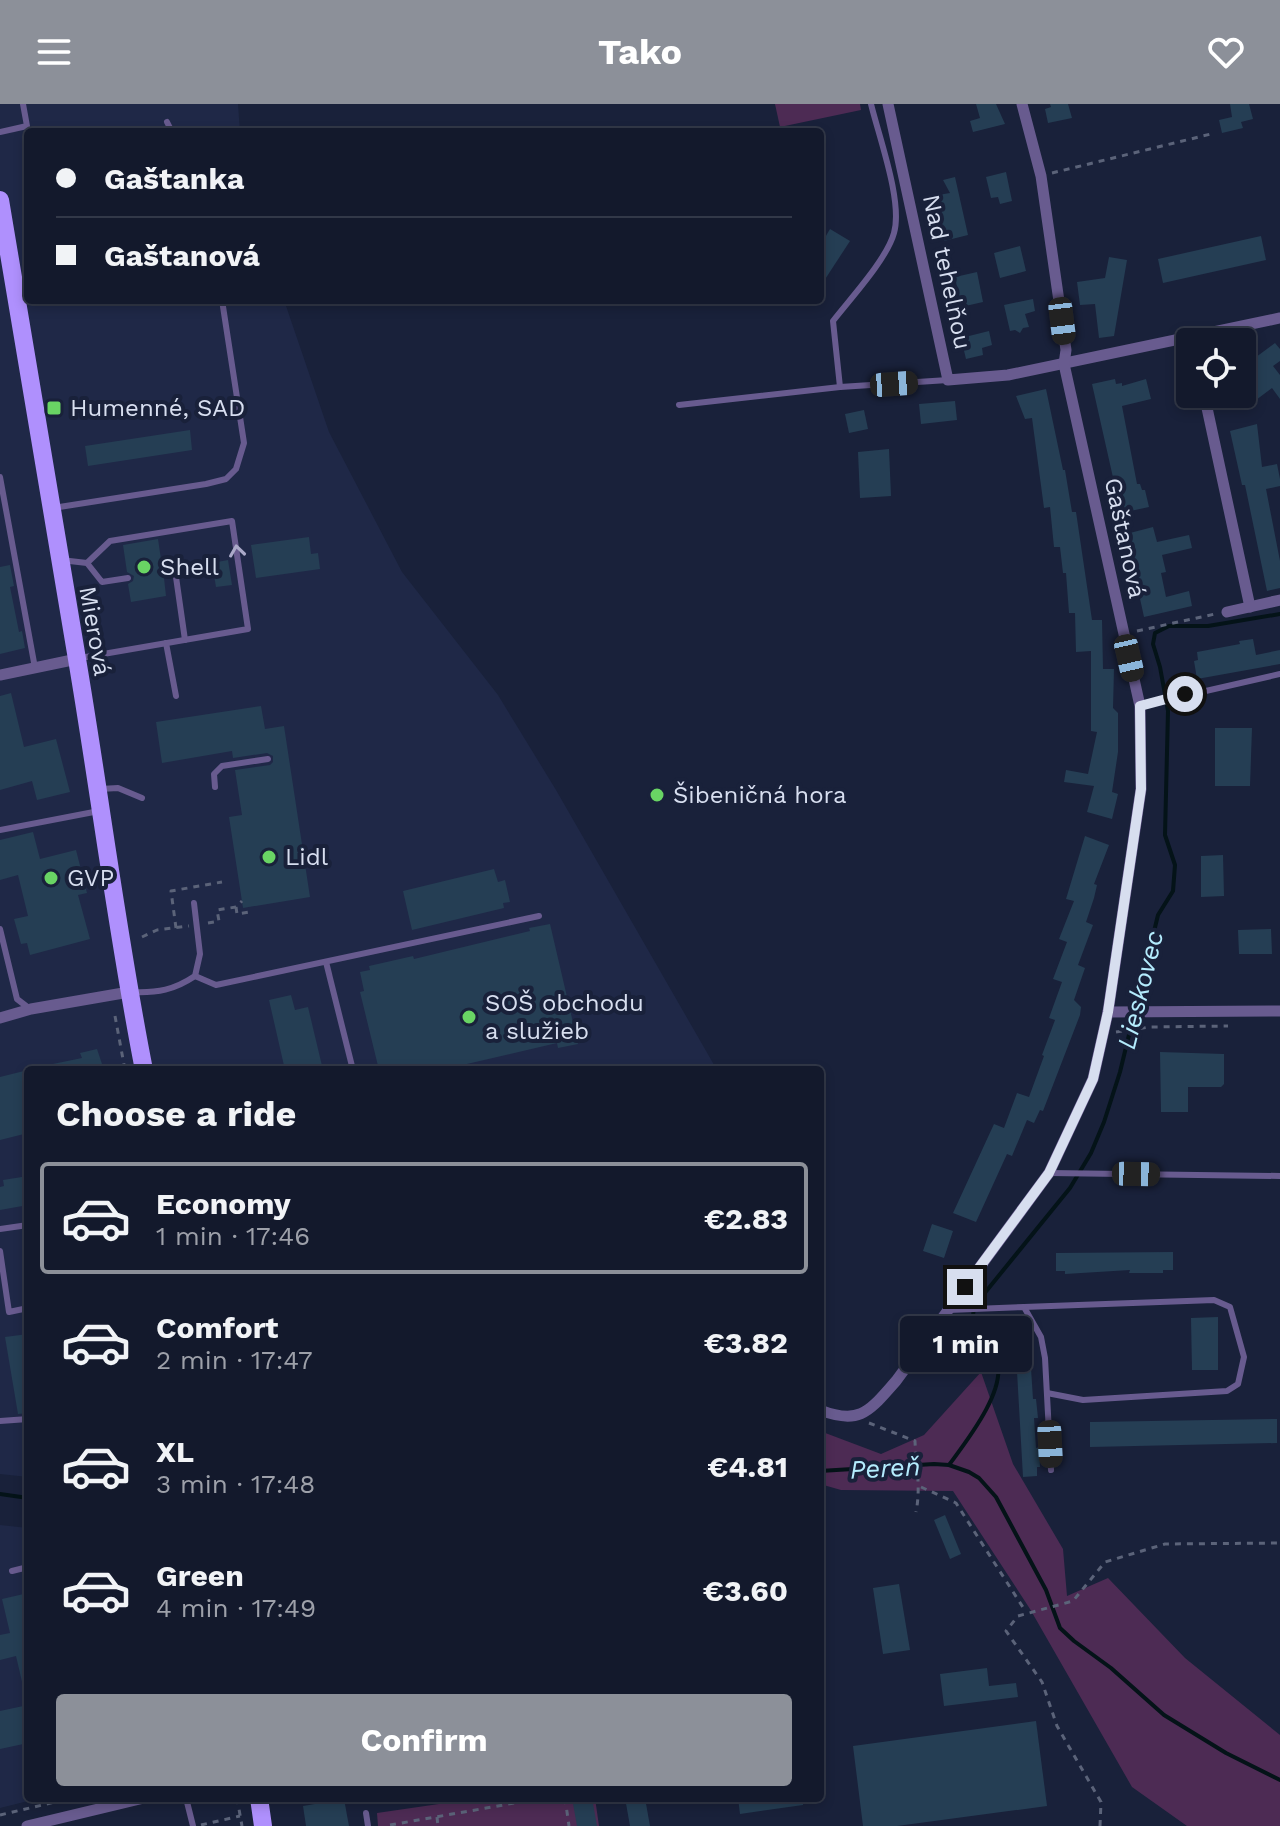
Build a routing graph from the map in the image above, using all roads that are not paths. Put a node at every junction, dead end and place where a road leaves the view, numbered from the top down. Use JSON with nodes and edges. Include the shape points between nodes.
{"nodes":[{"id":1,"x":23,"y":104,"type":"edge"},
{"id":2,"x":871,"y":104,"type":"edge"},
{"id":3,"x":888,"y":104,"type":"edge"},
{"id":4,"x":1022,"y":104,"type":"edge"},
{"id":5,"x":167,"y":122,"type":"dead end"},
{"id":6,"x":170,"y":128,"type":"edge"},
{"id":7,"x":0,"y":132,"type":"edge"},
{"id":8,"x":0,"y":201,"type":"edge"},
{"id":9,"x":223,"y":304,"type":"edge"},
{"id":10,"x":1280,"y":318,"type":"edge"},
{"id":11,"x":1240,"y":328,"type":"edge"},
{"id":12,"x":1176,"y":343,"type":"edge"},
{"id":13,"x":1064,"y":364,"type":"junction"},
{"id":14,"x":948,"y":380,"type":"junction"},
{"id":15,"x":840,"y":387,"type":"junction"},
{"id":16,"x":679,"y":405,"type":"dead end"},
{"id":17,"x":1207,"y":408,"type":"edge"},
{"id":18,"x":0,"y":477,"type":"edge"},
{"id":19,"x":50,"y":509,"type":"junction"},
{"id":20,"x":58,"y":559,"type":"junction"},
{"id":21,"x":87,"y":563,"type":"junction"},
{"id":22,"x":163,"y":572,"type":"dead end"},
{"id":23,"x":128,"y":578,"type":"dead end"},
{"id":24,"x":1280,"y":600,"type":"edge"},
{"id":25,"x":1250,"y":607,"type":"junction"},
{"id":26,"x":1227,"y":612,"type":"road end"},
{"id":27,"x":185,"y":640,"type":"junction"},
{"id":28,"x":166,"y":643,"type":"junction"},
{"id":29,"x":77,"y":659,"type":"junction"},
{"id":30,"x":35,"y":668,"type":"junction"},
{"id":31,"x":1280,"y":674,"type":"edge"},
{"id":32,"x":0,"y":675,"type":"edge"},
{"id":33,"x":176,"y":696,"type":"dead end"},
{"id":34,"x":1140,"y":706,"type":"junction"},
{"id":35,"x":268,"y":759,"type":"dead end"},
{"id":36,"x":215,"y":787,"type":"dead end"},
{"id":37,"x":96,"y":789,"type":"junction"},
{"id":38,"x":142,"y":798,"type":"dead end"},
{"id":39,"x":100,"y":810,"type":"junction"},
{"id":40,"x":0,"y":830,"type":"edge"},
{"id":41,"x":194,"y":903,"type":"dead end"},
{"id":42,"x":539,"y":916,"type":"dead end"},
{"id":43,"x":0,"y":929,"type":"edge"},
{"id":44,"x":326,"y":962,"type":"junction"},
{"id":45,"x":195,"y":976,"type":"junction"},
{"id":46,"x":129,"y":992,"type":"junction"},
{"id":47,"x":31,"y":1009,"type":"junction"},
{"id":48,"x":1280,"y":1011,"type":"edge"},
{"id":49,"x":1108,"y":1012,"type":"junction"},
{"id":50,"x":0,"y":1018,"type":"edge"},
{"id":51,"x":143,"y":1066,"type":"edge"},
{"id":52,"x":352,"y":1066,"type":"edge"},
{"id":53,"x":1049,"y":1173,"type":"junction"},
{"id":54,"x":1280,"y":1176,"type":"edge"},
{"id":55,"x":24,"y":1226,"type":"edge"},
{"id":56,"x":0,"y":1229,"type":"edge"},
{"id":57,"x":0,"y":1251,"type":"edge"},
{"id":58,"x":1024,"y":1307,"type":"junction"},
{"id":59,"x":24,"y":1309,"type":"edge"},
{"id":60,"x":948,"y":1310,"type":"junction"},
{"id":61,"x":1047,"y":1393,"type":"junction"},
{"id":62,"x":824,"y":1411,"type":"edge"},
{"id":63,"x":24,"y":1419,"type":"edge"},
{"id":64,"x":0,"y":1421,"type":"edge"},
{"id":65,"x":1051,"y":1470,"type":"dead end"},
{"id":66,"x":24,"y":1568,"type":"edge"},
{"id":67,"x":12,"y":1571,"type":"dead end"},
{"id":68,"x":114,"y":1802,"type":"edge"},
{"id":69,"x":187,"y":1802,"type":"edge"},
{"id":70,"x":260,"y":1802,"type":"edge"},
{"id":71,"x":366,"y":1813,"type":"dead end"},
{"id":72,"x":27,"y":1826,"type":"edge"},
{"id":73,"x":195,"y":1826,"type":"edge"},
{"id":74,"x":263,"y":1826,"type":"edge"},
{"id":75,"x":368,"y":1826,"type":"edge"}],
"edges":[{"from":1,"to":7,"type":"lane","via":[[27,126]]},
{"from":2,"to":15,"type":"lane","via":[[897,208],[894,234],[833,321]]},
{"from":3,"to":14,"type":"street","name":"Nad tehelňou"},
{"from":4,"to":13,"type":"street","name":"Gaštanová","via":[[1041,176]]},
{"from":5,"to":6,"type":"lane"},
{"from":8,"to":19,"type":"main road","name":"Mierová"},
{"from":9,"to":19,"type":"lane","via":[[244,443],[236,469],[226,479],[206,484]]},
{"from":10,"to":11,"type":"street"},
{"from":12,"to":13,"type":"street"},
{"from":13,"to":14,"type":"street","name":"Nad tehelňou"},
{"from":13,"to":34,"type":"street","name":"Gaštanová"},
{"from":14,"to":15,"type":"lane"},
{"from":15,"to":16,"type":"lane"},
{"from":17,"to":25,"type":"street"},
{"from":18,"to":30,"type":"lane"},
{"from":19,"to":20,"type":"main road","name":"Mierová"},
{"from":20,"to":21,"type":"lane"},
{"from":20,"to":29,"type":"main road","name":"Mierová"},
{"from":21,"to":23,"type":"lane","via":[[102,582]]},
{"from":27,"to":21,"type":"lane","one_way":true,"via":[[248,629],[232,521],[110,541]]},
{"from":22,"to":27,"type":"lane","via":[[175,570]]},
{"from":24,"to":25,"type":"street"},
{"from":25,"to":26,"type":"street"},
{"from":27,"to":28,"type":"lane"},
{"from":28,"to":29,"type":"lane"},
{"from":28,"to":33,"type":"lane"},
{"from":29,"to":30,"type":"street"},
{"from":29,"to":37,"type":"main road","name":"Mierová"},
{"from":30,"to":32,"type":"street"},
{"from":31,"to":34,"type":"lane"},
{"from":34,"to":49,"type":"street","name":"Gaštanová","via":[[1141,789]]},
{"from":35,"to":36,"type":"lane","via":[[222,766],[214,774]]},
{"from":37,"to":38,"type":"lane","via":[[118,788]]},
{"from":37,"to":39,"type":"main road","name":"Mierová"},
{"from":39,"to":40,"type":"lane"},
{"from":39,"to":46,"type":"main road","name":"Mierová"},
{"from":41,"to":45,"type":"lane","via":[[200,954]]},
{"from":42,"to":44,"type":"lane"},
{"from":43,"to":47,"type":"lane","via":[[17,999]]},
{"from":44,"to":45,"type":"lane","via":[[216,985]]},
{"from":44,"to":52,"type":"lane"},
{"from":45,"to":46,"type":"lane","via":[[176,989]]},
{"from":46,"to":47,"type":"street"},
{"from":46,"to":51,"type":"main road","name":"Mierová"},
{"from":47,"to":50,"type":"street"},
{"from":48,"to":49,"type":"street"},
{"from":49,"to":53,"type":"street","name":"Gaštanová","via":[[1093,1079]]},
{"from":53,"to":54,"type":"lane"},
{"from":53,"to":60,"type":"street","name":"Gaštanová"},
{"from":55,"to":56,"type":"lane"},
{"from":57,"to":59,"type":"lane","via":[[9,1312]]},
{"from":58,"to":60,"type":"lane"},
{"from":58,"to":61,"type":"lane","via":[[1041,1337]]},
{"from":58,"to":61,"type":"lane","via":[[1214,1300],[1230,1307],[1244,1357],[1238,1384],[1227,1391],[1083,1400]]},
{"from":60,"to":62,"type":"street","name":"Gaštanová","via":[[869,1410],[854,1417]]},
{"from":61,"to":65,"type":"lane"},
{"from":63,"to":64,"type":"lane"},
{"from":66,"to":67,"type":"lane"},
{"from":68,"to":72,"type":"street"},
{"from":69,"to":73,"type":"lane"},
{"from":70,"to":74,"type":"main road"},
{"from":71,"to":75,"type":"lane"}]}
